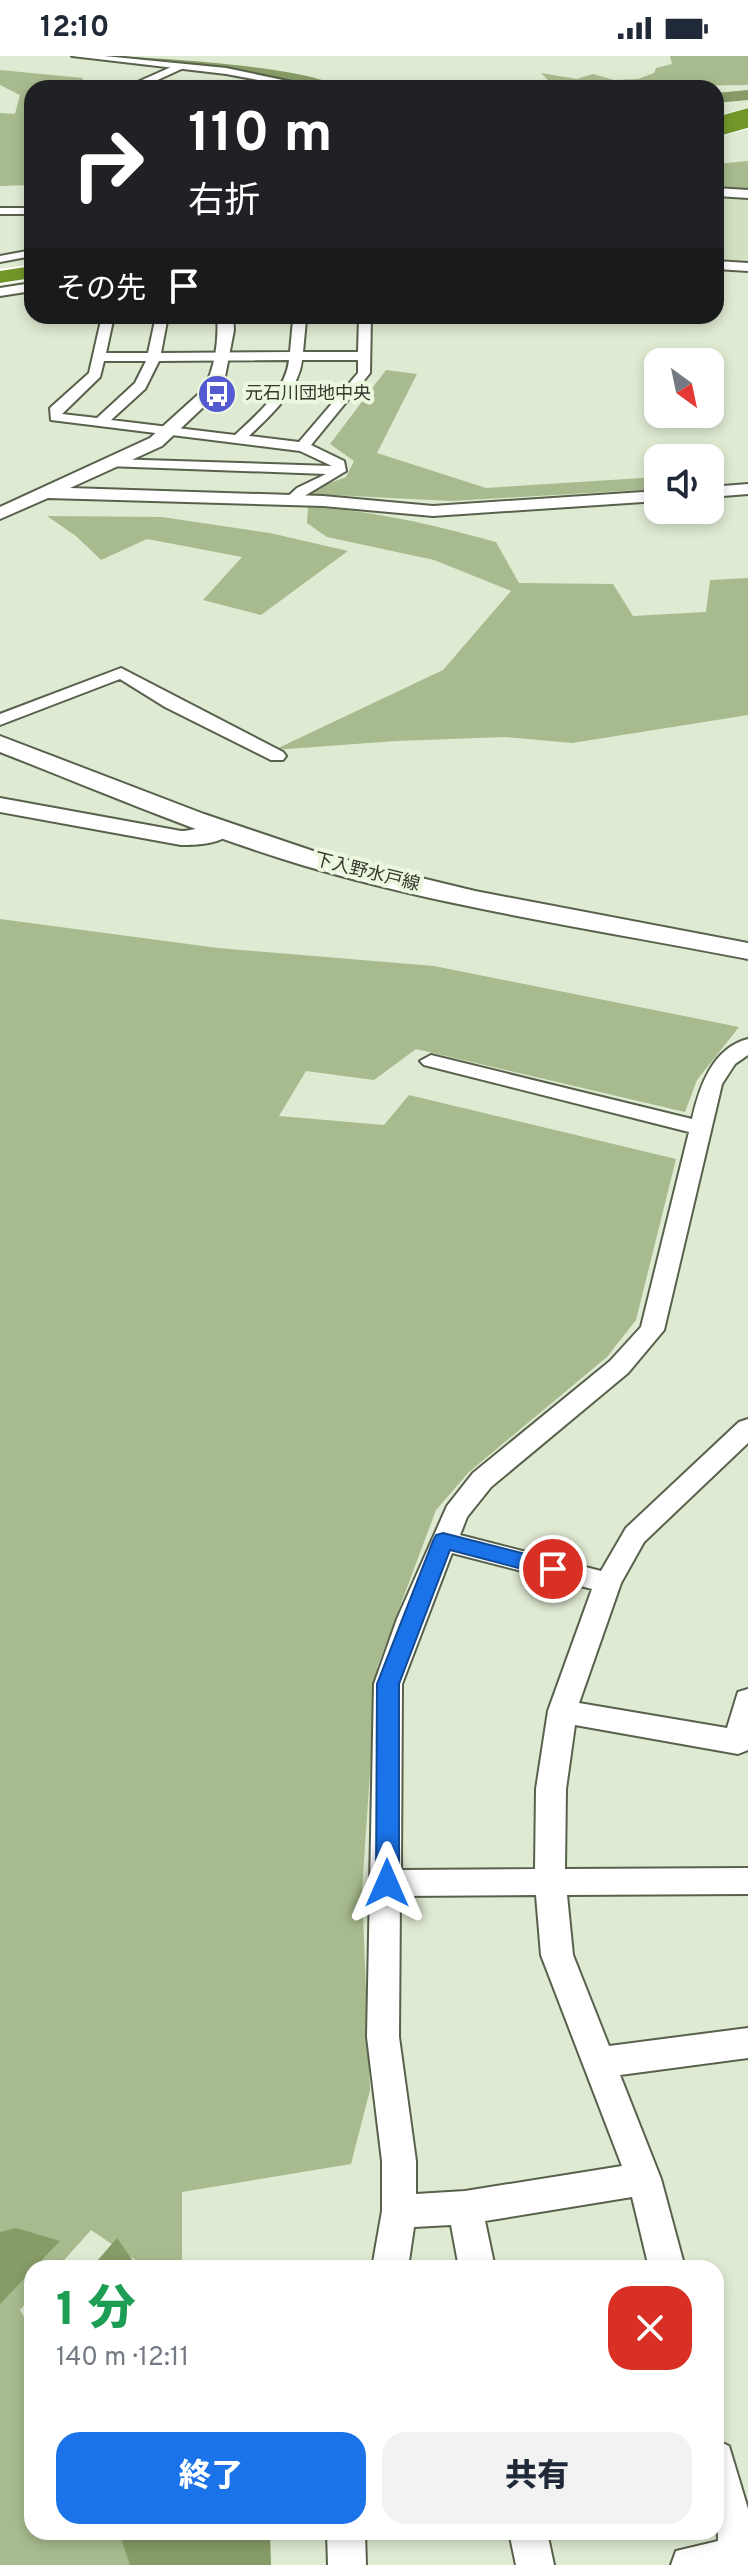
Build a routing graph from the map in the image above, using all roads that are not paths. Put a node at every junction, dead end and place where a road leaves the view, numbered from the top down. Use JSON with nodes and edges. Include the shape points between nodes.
{"nodes":[{"id":1,"x":77,"y":56,"type":"edge"},
{"id":2,"x":182,"y":66,"type":"junction"},
{"id":3,"x":149,"y":80,"type":"edge"},
{"id":4,"x":267,"y":80,"type":"edge"},
{"id":5,"x":748,"y":111,"type":"edge"},
{"id":6,"x":724,"y":118,"type":"edge"},
{"id":7,"x":724,"y":121,"type":"edge"},
{"id":8,"x":748,"y":122,"type":"edge"},
{"id":9,"x":724,"y":126,"type":"edge"},
{"id":10,"x":724,"y":130,"type":"edge"},
{"id":11,"x":724,"y":192,"type":"edge"},
{"id":12,"x":748,"y":194,"type":"edge"},
{"id":13,"x":0,"y":211,"type":"edge"},
{"id":14,"x":24,"y":211,"type":"edge"},
{"id":15,"x":24,"y":254,"type":"edge"},
{"id":16,"x":0,"y":259,"type":"edge"},
{"id":17,"x":724,"y":266,"type":"edge"},
{"id":18,"x":24,"y":267,"type":"edge"},
{"id":19,"x":748,"y":267,"type":"edge"},
{"id":20,"x":0,"y":271,"type":"edge"},
{"id":21,"x":24,"y":273,"type":"edge"},
{"id":22,"x":0,"y":277,"type":"edge"},
{"id":23,"x":24,"y":288,"type":"edge"},
{"id":24,"x":0,"y":292,"type":"edge"},
{"id":25,"x":106,"y":324,"type":"edge"},
{"id":26,"x":160,"y":324,"type":"edge"},
{"id":27,"x":224,"y":324,"type":"edge"},
{"id":28,"x":299,"y":324,"type":"edge"},
{"id":29,"x":365,"y":324,"type":"edge"},
{"id":30,"x":154,"y":356,"type":"junction"},
{"id":31,"x":221,"y":356,"type":"junction"},
{"id":32,"x":296,"y":356,"type":"junction"},
{"id":33,"x":363,"y":356,"type":"junction"},
{"id":34,"x":99,"y":357,"type":"junction"},
{"id":35,"x":102,"y":420,"type":"junction"},
{"id":36,"x":169,"y":430,"type":"junction"},
{"id":37,"x":239,"y":438,"type":"junction"},
{"id":38,"x":302,"y":447,"type":"junction"},
{"id":39,"x":112,"y":463,"type":"junction"},
{"id":40,"x":339,"y":471,"type":"junction"},
{"id":41,"x":748,"y":489,"type":"edge"},
{"id":42,"x":724,"y":491,"type":"edge"},
{"id":43,"x":48,"y":493,"type":"junction"},
{"id":44,"x":644,"y":497,"type":"edge"},
{"id":45,"x":291,"y":500,"type":"junction"},
{"id":46,"x":0,"y":514,"type":"edge"},
{"id":47,"x":0,"y":720,"type":"edge"},
{"id":48,"x":0,"y":743,"type":"edge"},
{"id":49,"x":277,"y":756,"type":"dead end"},
{"id":50,"x":0,"y":805,"type":"edge"},
{"id":51,"x":223,"y":830,"type":"junction"},
{"id":52,"x":748,"y":951,"type":"edge"},
{"id":53,"x":741,"y":1056,"type":"edge"},
{"id":54,"x":431,"y":1061,"type":"dead end"},
{"id":55,"x":700,"y":1128,"type":"junction"},
{"id":56,"x":748,"y":1428,"type":"edge"},
{"id":57,"x":443,"y":1541,"type":"junction"},
{"id":58,"x":608,"y":1583,"type":"junction"},
{"id":59,"x":748,"y":1700,"type":"edge"},
{"id":60,"x":562,"y":1711,"type":"junction"},
{"id":61,"x":748,"y":1881,"type":"edge"},
{"id":62,"x":387,"y":1883,"type":"junction"},
{"id":63,"x":550,"y":1883,"type":"junction"},
{"id":64,"x":748,"y":2043,"type":"edge"},
{"id":65,"x":601,"y":2062,"type":"junction"},
{"id":66,"x":644,"y":2179,"type":"junction"},
{"id":67,"x":465,"y":2208,"type":"junction"},
{"id":68,"x":399,"y":2211,"type":"junction"},
{"id":69,"x":391,"y":2260,"type":"edge"},
{"id":70,"x":475,"y":2260,"type":"edge"},
{"id":71,"x":665,"y":2260,"type":"edge"},
{"id":72,"x":724,"y":2487,"type":"edge"},
{"id":73,"x":346,"y":2540,"type":"edge"},
{"id":74,"x":530,"y":2540,"type":"edge"},
{"id":75,"x":744,"y":2556,"type":"edge"},
{"id":76,"x":347,"y":2565,"type":"edge"},
{"id":77,"x":535,"y":2565,"type":"edge"},
{"id":78,"x":690,"y":2565,"type":"edge"}],
"edges":[{"from":1,"to":2,"type":"street"},
{"from":2,"to":3,"type":"street"},
{"from":2,"to":4,"type":"street"},
{"from":5,"to":6,"type":"highway"},
{"from":7,"to":8,"type":"street"},
{"from":8,"to":9,"type":"highway","bridge":true},
{"from":8,"to":10,"type":"street"},
{"from":11,"to":12,"type":"street"},
{"from":13,"to":14,"type":"street"},
{"from":15,"to":16,"type":"street"},
{"from":17,"to":19,"type":"street"},
{"from":18,"to":20,"type":"highway"},
{"from":21,"to":22,"type":"highway"},
{"from":23,"to":24,"type":"street"},
{"from":25,"to":34,"type":"street"},
{"from":26,"to":30,"type":"street"},
{"from":27,"to":31,"type":"street"},
{"from":28,"to":32,"type":"street"},
{"from":29,"to":33,"type":"street"},
{"from":30,"to":31,"type":"street"},
{"from":30,"to":34,"type":"street"},
{"from":30,"to":35,"type":"street","via":[[143,386]]},
{"from":31,"to":32,"type":"street"},
{"from":31,"to":36,"type":"street","via":[[208,394]]},
{"from":32,"to":33,"type":"street"},
{"from":32,"to":37,"type":"street","via":[[294,373],[269,410]]},
{"from":33,"to":38,"type":"street","via":[[364,373]]},
{"from":34,"to":35,"type":"street","via":[[90,381],[55,411],[56,417]]},
{"from":35,"to":36,"type":"street"},
{"from":36,"to":37,"type":"street"},
{"from":36,"to":39,"type":"street","via":[[146,448]]},
{"from":37,"to":38,"type":"street"},
{"from":38,"to":40,"type":"street","via":[[332,459]]},
{"from":39,"to":40,"type":"street"},
{"from":39,"to":43,"type":"street"},
{"from":40,"to":45,"type":"street","via":[[303,488]]},
{"from":41,"to":42,"type":"street"},
{"from":43,"to":45,"type":"street"},
{"from":43,"to":46,"type":"street"},
{"from":44,"to":45,"type":"street","via":[[433,511]]},
{"from":47,"to":49,"type":"street","via":[[121,673]]},
{"from":48,"to":51,"type":"main road","name":"下入野水戸線"},
{"from":50,"to":51,"type":"street","via":[[181,838]]},
{"from":51,"to":52,"type":"main road","name":"下入野水戸線","via":[[311,860],[435,891]]},
{"from":53,"to":55,"type":"street","via":[[711,1084]]},
{"from":54,"to":55,"type":"street"},
{"from":55,"to":57,"type":"street","via":[[652,1330],[619,1367],[482,1480],[456,1513]]},
{"from":56,"to":58,"type":"street","via":[[635,1535]]},
{"from":57,"to":58,"type":"street"},
{"from":57,"to":62,"type":"street","via":[[388,1684]]},
{"from":58,"to":60,"type":"street"},
{"from":59,"to":60,"type":"street","via":[[738,1742]]},
{"from":60,"to":63,"type":"street","via":[[551,1789]]},
{"from":61,"to":63,"type":"street"},
{"from":62,"to":63,"type":"street"},
{"from":62,"to":68,"type":"street","via":[[383,2037],[399,2161]]},
{"from":63,"to":65,"type":"street","via":[[557,1955]]},
{"from":64,"to":65,"type":"street"},
{"from":65,"to":66,"type":"street"},
{"from":66,"to":67,"type":"street"},
{"from":66,"to":71,"type":"street"},
{"from":67,"to":68,"type":"street"},
{"from":67,"to":70,"type":"street"},
{"from":68,"to":69,"type":"street"},
{"from":72,"to":75,"type":"street"},
{"from":73,"to":76,"type":"street"},
{"from":74,"to":77,"type":"street"},
{"from":75,"to":78,"type":"street"}]}
